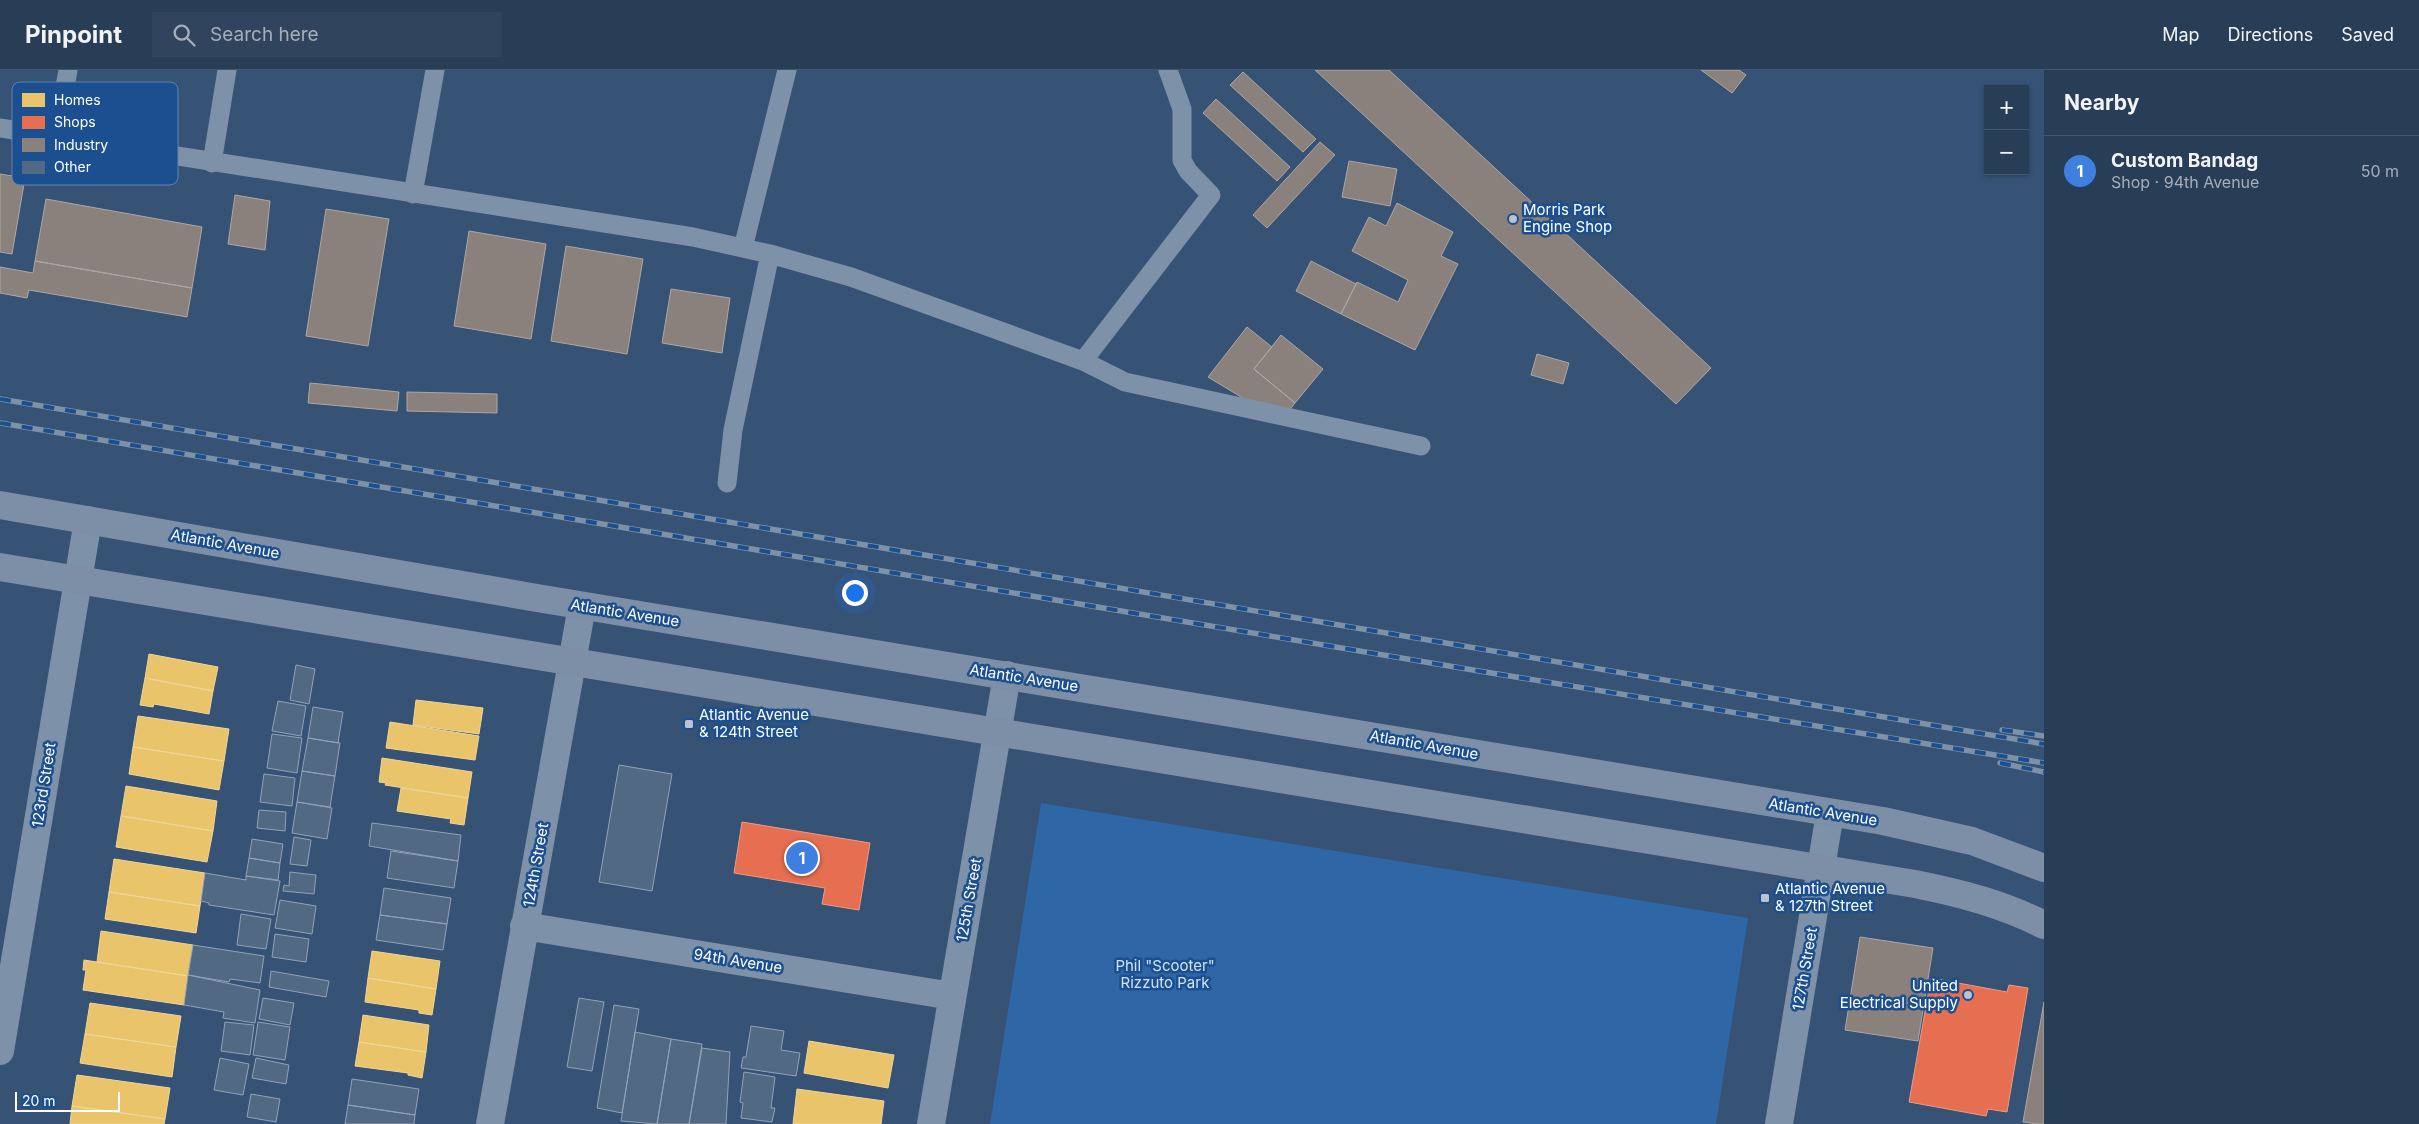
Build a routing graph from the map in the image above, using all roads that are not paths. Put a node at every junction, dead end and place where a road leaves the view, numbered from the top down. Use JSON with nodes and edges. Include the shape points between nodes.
{"nodes":[{"id":1,"x":227,"y":70,"type":"edge"},
{"id":2,"x":435,"y":70,"type":"edge"},
{"id":3,"x":787,"y":70,"type":"edge"},
{"id":4,"x":1168,"y":70,"type":"edge"},
{"id":5,"x":178,"y":157,"type":"edge"},
{"id":6,"x":212,"y":163,"type":"junction"},
{"id":7,"x":413,"y":194,"type":"junction"},
{"id":8,"x":743,"y":248,"type":"junction"},
{"id":9,"x":770,"y":254,"type":"junction"},
{"id":10,"x":1083,"y":361,"type":"junction"},
{"id":11,"x":1421,"y":446,"type":"dead end"},
{"id":12,"x":727,"y":484,"type":"dead end"},
{"id":13,"x":0,"y":505,"type":"edge"},
{"id":14,"x":88,"y":520,"type":"junction"},
{"id":15,"x":0,"y":567,"type":"edge"},
{"id":16,"x":78,"y":580,"type":"junction"},
{"id":17,"x":582,"y":606,"type":"junction"},
{"id":18,"x":572,"y":662,"type":"junction"},
{"id":19,"x":1007,"y":676,"type":"junction"},
{"id":20,"x":998,"y":732,"type":"junction"},
{"id":21,"x":1830,"y":813,"type":"junction"},
{"id":22,"x":1821,"y":868,"type":"junction"},
{"id":23,"x":2044,"y":868,"type":"edge"},
{"id":24,"x":2044,"y":925,"type":"edge"},
{"id":25,"x":524,"y":926,"type":"junction"},
{"id":26,"x":952,"y":996,"type":"junction"},
{"id":27,"x":0,"y":1051,"type":"edge"},
{"id":28,"x":490,"y":1124,"type":"edge"},
{"id":29,"x":931,"y":1124,"type":"edge"},
{"id":30,"x":1779,"y":1124,"type":"edge"}],
"edges":[{"from":1,"to":6,"type":"lane"},
{"from":2,"to":7,"type":"lane"},
{"from":3,"to":8,"type":"lane"},
{"from":4,"to":10,"type":"lane","via":[[1182,108],[1182,160],[1211,195]]},
{"from":5,"to":6,"type":"lane"},
{"from":6,"to":7,"type":"lane"},
{"from":7,"to":8,"type":"lane","via":[[693,237]]},
{"from":8,"to":9,"type":"lane"},
{"from":9,"to":10,"type":"lane","via":[[851,277]]},
{"from":9,"to":12,"type":"lane","via":[[733,430]]},
{"from":10,"to":11,"type":"lane","via":[[1125,382]]},
{"from":13,"to":14,"type":"main road","name":"Atlantic Avenue"},
{"from":14,"to":16,"type":"street","name":"123rd Street"},
{"from":14,"to":17,"type":"main road","name":"Atlantic Avenue"},
{"from":15,"to":16,"type":"main road"},
{"from":16,"to":18,"type":"main road"},
{"from":16,"to":27,"type":"street","name":"123rd Street"},
{"from":17,"to":18,"type":"street","name":"124th Street"},
{"from":17,"to":19,"type":"main road","name":"Atlantic Avenue"},
{"from":18,"to":20,"type":"main road"},
{"from":18,"to":25,"type":"street","name":"124th Street"},
{"from":19,"to":20,"type":"street","name":"125th Street"},
{"from":19,"to":21,"type":"main road","name":"Atlantic Avenue"},
{"from":20,"to":22,"type":"main road"},
{"from":20,"to":26,"type":"street","name":"125th Street"},
{"from":21,"to":22,"type":"street","name":"127th Street"},
{"from":21,"to":23,"type":"main road","name":"Atlantic Avenue","via":[[1972,841]]},
{"from":22,"to":24,"type":"main road","via":[[1956,892],[1991,902]]},
{"from":22,"to":30,"type":"street","name":"127th Street"},
{"from":25,"to":26,"type":"street","name":"94th Avenue"},
{"from":25,"to":28,"type":"street","name":"124th Street"},
{"from":26,"to":29,"type":"street","name":"125th Street"}]}
